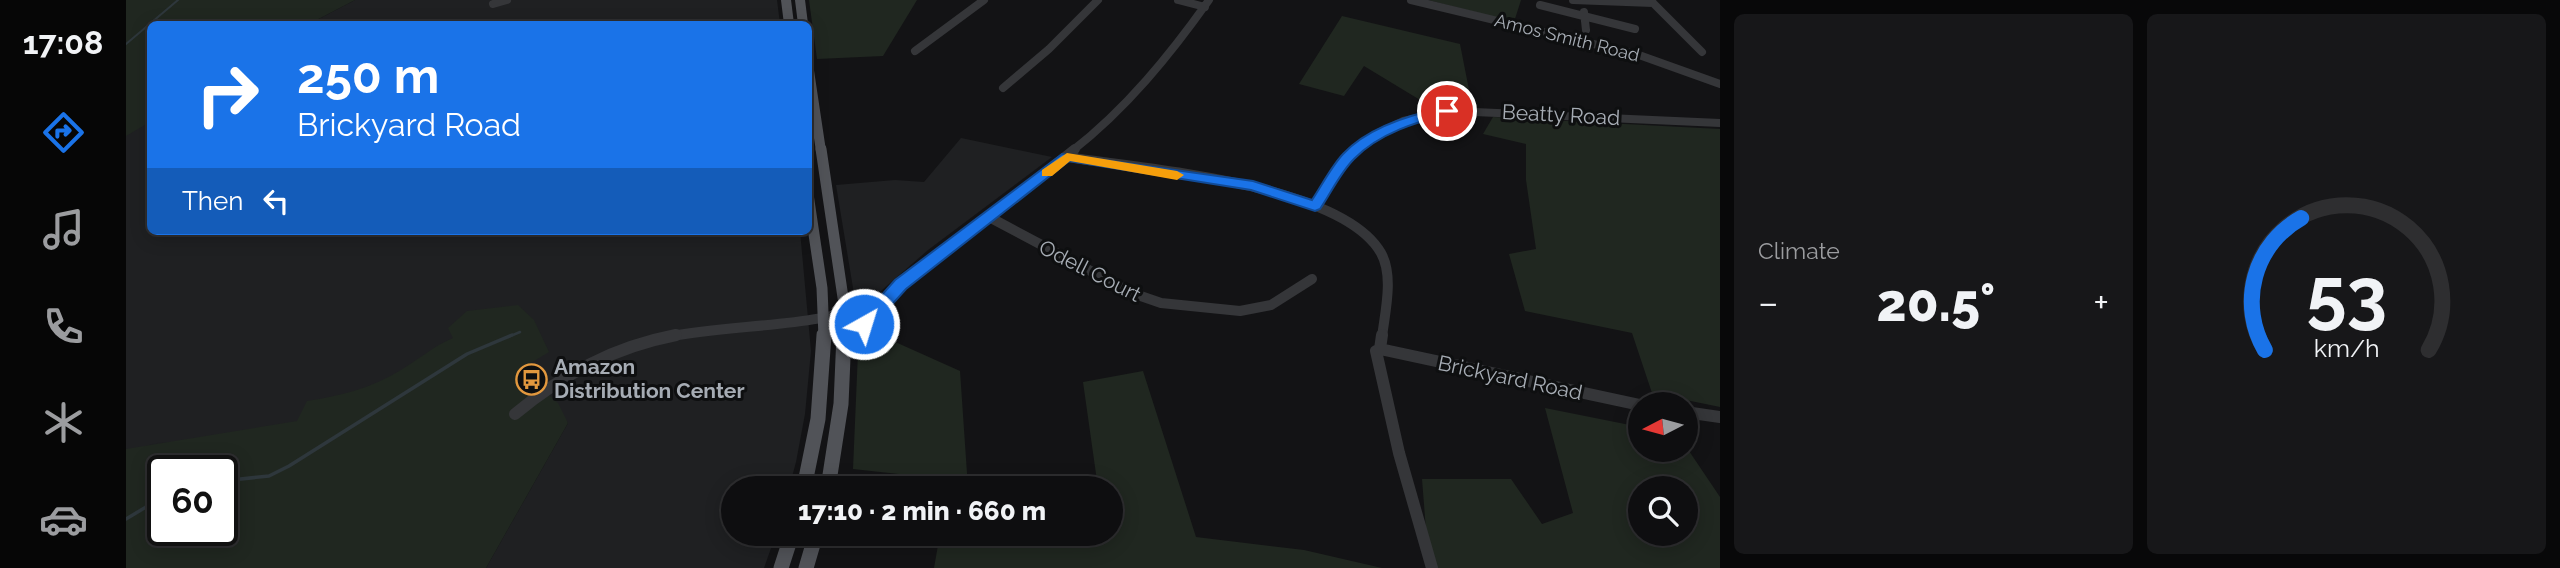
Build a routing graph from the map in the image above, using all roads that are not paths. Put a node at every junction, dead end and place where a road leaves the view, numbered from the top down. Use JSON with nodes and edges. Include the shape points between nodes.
{"nodes":[{"id":1,"x":507,"y":0,"type":"edge"},
{"id":2,"x":786,"y":0,"type":"edge"},
{"id":3,"x":800,"y":0,"type":"edge"},
{"id":4,"x":984,"y":0,"type":"edge"},
{"id":5,"x":1098,"y":0,"type":"edge"},
{"id":6,"x":1178,"y":0,"type":"edge"},
{"id":7,"x":1411,"y":0,"type":"edge"},
{"id":8,"x":1573,"y":0,"type":"edge"},
{"id":9,"x":1652,"y":1,"type":"edge"},
{"id":10,"x":1207,"y":3,"type":"edge"},
{"id":11,"x":493,"y":4,"type":"dead end"},
{"id":12,"x":1540,"y":5,"type":"dead end"},
{"id":13,"x":1586,"y":15,"type":"junction"},
{"id":14,"x":789,"y":21,"type":"edge"},
{"id":15,"x":803,"y":21,"type":"edge"},
{"id":16,"x":1635,"y":29,"type":"dead end"},
{"id":17,"x":1586,"y":30,"type":"dead end"},
{"id":18,"x":915,"y":51,"type":"dead end"},
{"id":19,"x":1702,"y":52,"type":"dead end"},
{"id":20,"x":1720,"y":84,"type":"edge"},
{"id":21,"x":1003,"y":88,"type":"dead end"},
{"id":22,"x":812,"y":91,"type":"edge"},
{"id":23,"x":1720,"y":123,"type":"edge"},
{"id":24,"x":1067,"y":157,"type":"junction"},
{"id":25,"x":1315,"y":206,"type":"junction"},
{"id":26,"x":991,"y":218,"type":"junction"},
{"id":27,"x":812,"y":220,"type":"edge"},
{"id":28,"x":1312,"y":279,"type":"dead end"},
{"id":29,"x":885,"y":299,"type":"junction"},
{"id":30,"x":870,"y":316,"type":"junction"},
{"id":31,"x":845,"y":317,"type":"junction"},
{"id":32,"x":822,"y":318,"type":"junction"},
{"id":33,"x":845,"y":345,"type":"junction"},
{"id":34,"x":1380,"y":349,"type":"junction"},
{"id":35,"x":1628,"y":402,"type":"edge"},
{"id":36,"x":515,"y":414,"type":"dead end"},
{"id":37,"x":1698,"y":414,"type":"edge"},
{"id":38,"x":1720,"y":417,"type":"edge"},
{"id":39,"x":806,"y":476,"type":"edge"},
{"id":40,"x":830,"y":476,"type":"edge"},
{"id":41,"x":788,"y":546,"type":"edge"},
{"id":42,"x":812,"y":546,"type":"edge"},
{"id":43,"x":780,"y":568,"type":"edge"},
{"id":44,"x":806,"y":568,"type":"edge"},
{"id":45,"x":1432,"y":568,"type":"edge"}],
"edges":[{"from":1,"to":11,"type":"street"},
{"from":2,"to":14,"type":"main road"},
{"from":3,"to":15,"type":"main road"},
{"from":4,"to":18,"type":"street"},
{"from":5,"to":21,"type":"street"},
{"from":6,"to":10,"type":"street"},
{"from":7,"to":20,"type":"street","name":"Amos Smith Road","via":[[1639,55]]},
{"from":8,"to":9,"type":"street"},
{"from":8,"to":13,"type":"street"},
{"from":9,"to":19,"type":"street"},
{"from":10,"to":24,"type":"street","via":[[1144,84]]},
{"from":12,"to":13,"type":"street"},
{"from":13,"to":16,"type":"street"},
{"from":13,"to":17,"type":"street"},
{"from":22,"to":31,"type":"main road"},
{"from":23,"to":25,"type":"street","name":"Beatty Road","via":[[1435,112],[1401,123],[1353,152]]},
{"from":24,"to":25,"type":"street","via":[[1253,186]]},
{"from":24,"to":26,"type":"street"},
{"from":25,"to":34,"type":"street","via":[[1365,231],[1381,254],[1385,273]]},
{"from":26,"to":28,"type":"street","name":"Odell Court","via":[[1132,293],[1161,303],[1240,311],[1272,305]]},
{"from":26,"to":29,"type":"street"},
{"from":27,"to":32,"type":"main road"},
{"from":29,"to":30,"type":"street"},
{"from":29,"to":31,"type":"street"},
{"from":30,"to":31,"type":"street"},
{"from":30,"to":33,"type":"main road"},
{"from":31,"to":32,"type":"street"},
{"from":31,"to":33,"type":"main road"},
{"from":32,"to":36,"type":"street","via":[[704,328],[642,341],[572,372]]},
{"from":32,"to":39,"type":"main road","via":[[819,405]]},
{"from":33,"to":40,"type":"main road"},
{"from":34,"to":35,"type":"street","name":"Brickyard Road"},
{"from":34,"to":45,"type":"street","via":[[1376,351],[1399,453]]},
{"from":37,"to":38,"type":"street"},
{"from":41,"to":43,"type":"main road"},
{"from":42,"to":44,"type":"main road"}]}
